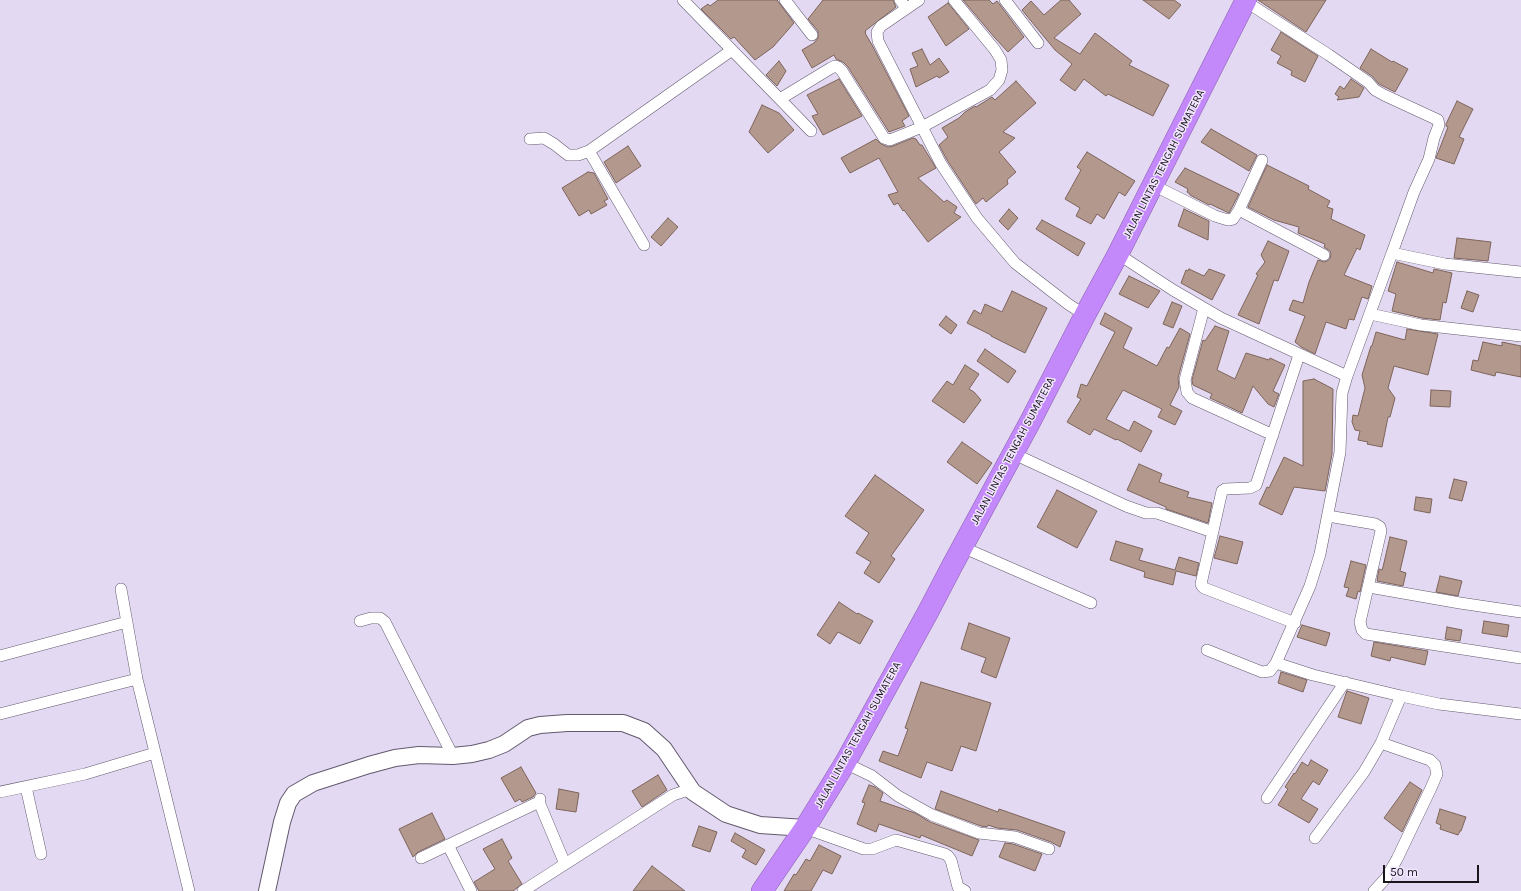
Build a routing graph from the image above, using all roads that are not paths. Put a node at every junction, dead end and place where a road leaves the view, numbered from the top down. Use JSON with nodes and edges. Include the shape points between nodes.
{"nodes":[{"id":1,"x":786,"y":0,"type":"edge"},
{"id":2,"x":919,"y":0,"type":"edge"},
{"id":3,"x":954,"y":0,"type":"edge"},
{"id":4,"x":1005,"y":0,"type":"edge"},
{"id":5,"x":1245,"y":0,"type":"edge"},
{"id":6,"x":690,"y":2,"type":"edge"},
{"id":7,"x":903,"y":4,"type":"edge"},
{"id":8,"x":812,"y":35,"type":"dead end"},
{"id":9,"x":1038,"y":43,"type":"dead end"},
{"id":10,"x":732,"y":50,"type":"junction"},
{"id":11,"x":780,"y":99,"type":"junction"},
{"id":12,"x":922,"y":127,"type":"junction"},
{"id":13,"x":811,"y":131,"type":"dead end"},
{"id":14,"x":530,"y":140,"type":"dead end"},
{"id":15,"x":589,"y":151,"type":"junction"},
{"id":16,"x":1262,"y":160,"type":"dead end"},
{"id":17,"x":1153,"y":185,"type":"junction"},
{"id":18,"x":1239,"y":210,"type":"junction"},
{"id":19,"x":644,"y":245,"type":"dead end"},
{"id":20,"x":1392,"y":253,"type":"junction"},
{"id":21,"x":1118,"y":254,"type":"junction"},
{"id":22,"x":1324,"y":255,"type":"dead end"},
{"id":23,"x":1521,"y":272,"type":"edge"},
{"id":24,"x":1204,"y":308,"type":"junction"},
{"id":25,"x":1370,"y":314,"type":"junction"},
{"id":26,"x":1085,"y":315,"type":"junction"},
{"id":27,"x":1521,"y":336,"type":"edge"},
{"id":28,"x":1299,"y":355,"type":"junction"},
{"id":29,"x":1346,"y":376,"type":"junction"},
{"id":30,"x":1273,"y":435,"type":"junction"},
{"id":31,"x":1012,"y":453,"type":"junction"},
{"id":32,"x":1328,"y":516,"type":"junction"},
{"id":33,"x":1213,"y":532,"type":"junction"},
{"id":34,"x":962,"y":547,"type":"junction"},
{"id":35,"x":1369,"y":587,"type":"junction"},
{"id":36,"x":121,"y":589,"type":"dead end"},
{"id":37,"x":1091,"y":603,"type":"dead end"},
{"id":38,"x":1521,"y":612,"type":"edge"},
{"id":39,"x":360,"y":621,"type":"dead end"},
{"id":40,"x":127,"y":622,"type":"junction"},
{"id":41,"x":1295,"y":623,"type":"junction"},
{"id":42,"x":1206,"y":650,"type":"dead end"},
{"id":43,"x":0,"y":656,"type":"edge"},
{"id":44,"x":1521,"y":658,"type":"edge"},
{"id":45,"x":1276,"y":663,"type":"junction"},
{"id":46,"x":137,"y":679,"type":"junction"},
{"id":47,"x":1345,"y":682,"type":"junction"},
{"id":48,"x":1401,"y":696,"type":"junction"},
{"id":49,"x":0,"y":714,"type":"edge"},
{"id":50,"x":1521,"y":714,"type":"edge"},
{"id":51,"x":1381,"y":743,"type":"junction"},
{"id":52,"x":155,"y":753,"type":"junction"},
{"id":53,"x":453,"y":756,"type":"junction"},
{"id":54,"x":845,"y":763,"type":"junction"},
{"id":55,"x":26,"y":787,"type":"junction"},
{"id":56,"x":0,"y":792,"type":"edge"},
{"id":57,"x":693,"y":792,"type":"junction"},
{"id":58,"x":1267,"y":798,"type":"dead end"},
{"id":59,"x":805,"y":828,"type":"junction"},
{"id":60,"x":1315,"y":838,"type":"dead end"},
{"id":61,"x":448,"y":845,"type":"junction"},
{"id":62,"x":1049,"y":849,"type":"dead end"},
{"id":63,"x":41,"y":854,"type":"dead end"},
{"id":64,"x":421,"y":858,"type":"dead end"},
{"id":65,"x":565,"y":864,"type":"junction"},
{"id":66,"x":189,"y":891,"type":"edge"},
{"id":67,"x":267,"y":891,"type":"edge"},
{"id":68,"x":471,"y":891,"type":"edge"},
{"id":69,"x":523,"y":891,"type":"edge"},
{"id":70,"x":762,"y":891,"type":"edge"},
{"id":71,"x":965,"y":891,"type":"edge"},
{"id":72,"x":1374,"y":891,"type":"edge"}],
"edges":[{"from":1,"to":8,"type":"street"},
{"from":2,"to":7,"type":"street"},
{"from":3,"to":12,"type":"street","via":[[995,50],[1002,70],[1000,80],[990,90]]},
{"from":4,"to":9,"type":"street"},
{"from":5,"to":17,"type":"highway","name":"JALAN LINTAS TENGAH SUMATERA"},
{"from":5,"to":20,"type":"street","via":[[1362,77],[1384,96],[1438,120],[1439,125],[1429,159]]},
{"from":6,"to":10,"type":"street"},
{"from":7,"to":12,"type":"street","via":[[881,26],[877,32],[878,41]]},
{"from":10,"to":11,"type":"street"},
{"from":10,"to":15,"type":"street"},
{"from":11,"to":12,"type":"street","via":[[835,66],[886,140]]},
{"from":11,"to":13,"type":"street"},
{"from":12,"to":26,"type":"street","via":[[941,164],[991,236],[1015,263]]},
{"from":14,"to":15,"type":"street","via":[[544,138],[568,155]]},
{"from":15,"to":19,"type":"street"},
{"from":16,"to":18,"type":"street"},
{"from":17,"to":18,"type":"street","via":[[1228,220],[1233,219]]},
{"from":17,"to":21,"type":"highway","name":"JALAN LINTAS TENGAH SUMATERA"},
{"from":18,"to":22,"type":"street"},
{"from":20,"to":23,"type":"street","via":[[1445,264]]},
{"from":20,"to":25,"type":"street"},
{"from":21,"to":24,"type":"street"},
{"from":21,"to":26,"type":"highway","name":"JALAN LINTAS TENGAH SUMATERA"},
{"from":24,"to":28,"type":"street"},
{"from":24,"to":30,"type":"street","via":[[1185,380],[1187,392],[1192,398]]},
{"from":25,"to":27,"type":"street","via":[[1421,325]]},
{"from":25,"to":29,"type":"street"},
{"from":26,"to":31,"type":"highway","name":"JALAN LINTAS TENGAH SUMATERA"},
{"from":28,"to":29,"type":"street"},
{"from":28,"to":30,"type":"street"},
{"from":29,"to":32,"type":"street","via":[[1342,393],[1340,452]]},
{"from":30,"to":33,"type":"street","via":[[1256,485],[1222,491]]},
{"from":31,"to":33,"type":"street","via":[[1126,506],[1146,513],[1157,513]]},
{"from":31,"to":34,"type":"highway","name":"JALAN LINTAS TENGAH SUMATERA"},
{"from":32,"to":35,"type":"street","via":[[1380,527]]},
{"from":32,"to":41,"type":"street","via":[[1320,554]]},
{"from":33,"to":41,"type":"street","via":[[1202,586]]},
{"from":34,"to":37,"type":"street"},
{"from":34,"to":54,"type":"highway","name":"JALAN LINTAS TENGAH SUMATERA"},
{"from":35,"to":38,"type":"street"},
{"from":35,"to":44,"type":"street","via":[[1360,622],[1366,634]]},
{"from":36,"to":40,"type":"street"},
{"from":39,"to":53,"type":"street","via":[[380,618],[385,622]]},
{"from":40,"to":43,"type":"street"},
{"from":40,"to":46,"type":"street"},
{"from":41,"to":45,"type":"street"},
{"from":42,"to":45,"type":"street","via":[[1262,672],[1270,670]]},
{"from":45,"to":47,"type":"street"},
{"from":46,"to":49,"type":"street"},
{"from":46,"to":52,"type":"street"},
{"from":47,"to":48,"type":"street"},
{"from":47,"to":58,"type":"street"},
{"from":48,"to":50,"type":"street","via":[[1447,705]]},
{"from":48,"to":51,"type":"street"},
{"from":51,"to":60,"type":"street","via":[[1364,772]]},
{"from":51,"to":72,"type":"street","via":[[1430,760],[1435,765],[1436,774],[1397,859],[1386,878]]},
{"from":52,"to":55,"type":"street","via":[[85,774]]},
{"from":52,"to":66,"type":"street"},
{"from":53,"to":57,"type":"street","via":[[489,750],[504,744],[528,728],[540,725],[623,723],[644,731],[664,749]]},
{"from":53,"to":67,"type":"street","via":[[419,755],[395,758],[313,783],[294,794],[282,822]]},
{"from":54,"to":59,"type":"highway","name":"JALAN LINTAS TENGAH SUMATERA"},
{"from":54,"to":62,"type":"street","via":[[872,776],[898,796],[932,815],[979,833],[1015,837]]},
{"from":55,"to":56,"type":"street"},
{"from":55,"to":63,"type":"street"},
{"from":57,"to":59,"type":"street","via":[[726,814],[760,825]]},
{"from":57,"to":65,"type":"street","via":[[685,791],[673,795]]},
{"from":59,"to":70,"type":"highway","name":"JALAN LINTAS TENGAH SUMATERA"},
{"from":59,"to":71,"type":"street","via":[[864,849],[872,849],[896,840],[945,854],[951,860],[958,887]]},
{"from":61,"to":64,"type":"street"},
{"from":61,"to":65,"type":"street","via":[[540,800]]},
{"from":61,"to":68,"type":"street"},
{"from":65,"to":69,"type":"street"}]}
